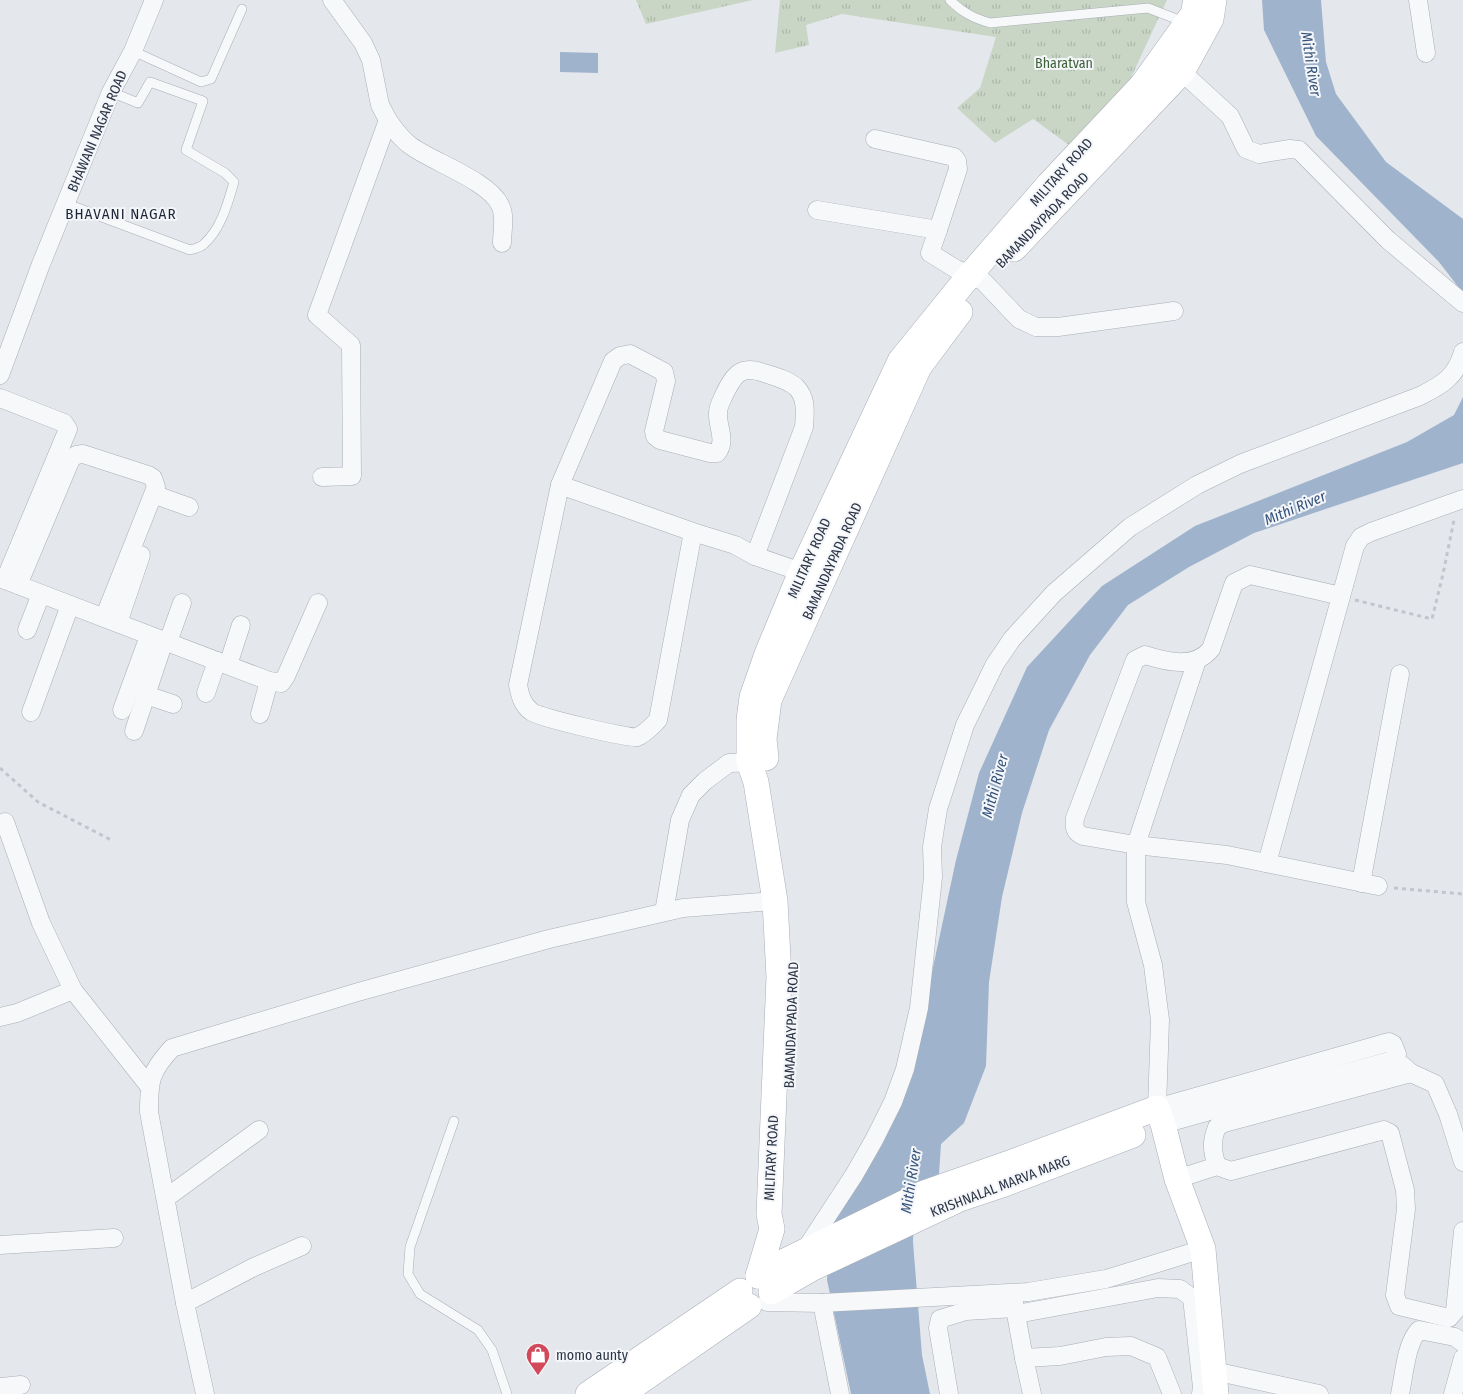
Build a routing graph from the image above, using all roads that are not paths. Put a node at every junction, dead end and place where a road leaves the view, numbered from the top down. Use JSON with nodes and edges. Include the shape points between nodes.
{"nodes":[{"id":1,"x":154,"y":0,"type":"edge"},
{"id":2,"x":332,"y":0,"type":"edge"},
{"id":3,"x":950,"y":0,"type":"edge"},
{"id":4,"x":1196,"y":0,"type":"edge"},
{"id":5,"x":1214,"y":0,"type":"edge"},
{"id":6,"x":1418,"y":0,"type":"edge"},
{"id":7,"x":242,"y":9,"type":"dead end"},
{"id":8,"x":1195,"y":28,"type":"junction"},
{"id":9,"x":133,"y":51,"type":"junction"},
{"id":10,"x":1426,"y":53,"type":"dead end"},
{"id":11,"x":1182,"y":72,"type":"junction"},
{"id":12,"x":111,"y":92,"type":"junction"},
{"id":13,"x":388,"y":120,"type":"junction"},
{"id":14,"x":876,"y":139,"type":"dead end"},
{"id":15,"x":67,"y":204,"type":"junction"},
{"id":16,"x":817,"y":210,"type":"dead end"},
{"id":17,"x":1037,"y":212,"type":"junction"},
{"id":18,"x":938,"y":230,"type":"junction"},
{"id":19,"x":502,"y":243,"type":"dead end"},
{"id":20,"x":976,"y":278,"type":"junction"},
{"id":21,"x":1463,"y":303,"type":"edge"},
{"id":22,"x":1174,"y":311,"type":"dead end"},
{"id":23,"x":1463,"y":352,"type":"edge"},
{"id":24,"x":0,"y":376,"type":"edge"},
{"id":25,"x":0,"y":398,"type":"edge"},
{"id":26,"x":322,"y":477,"type":"dead end"},
{"id":27,"x":560,"y":485,"type":"junction"},
{"id":28,"x":1459,"y":500,"type":"edge"},
{"id":29,"x":189,"y":507,"type":"dead end"},
{"id":30,"x":692,"y":532,"type":"junction"},
{"id":31,"x":755,"y":556,"type":"junction"},
{"id":32,"x":812,"y":576,"type":"junction"},
{"id":33,"x":8,"y":581,"type":"edge"},
{"id":34,"x":41,"y":594,"type":"junction"},
{"id":35,"x":1341,"y":596,"type":"junction"},
{"id":36,"x":182,"y":603,"type":"dead end"},
{"id":37,"x":318,"y":603,"type":"dead end"},
{"id":38,"x":70,"y":605,"type":"junction"},
{"id":39,"x":111,"y":621,"type":"junction"},
{"id":40,"x":241,"y":625,"type":"dead end"},
{"id":41,"x":27,"y":630,"type":"dead end"},
{"id":42,"x":160,"y":640,"type":"junction"},
{"id":43,"x":1197,"y":660,"type":"junction"},
{"id":44,"x":222,"y":663,"type":"junction"},
{"id":45,"x":1400,"y":674,"type":"dead end"},
{"id":46,"x":269,"y":681,"type":"junction"},
{"id":47,"x":206,"y":693,"type":"dead end"},
{"id":48,"x":146,"y":695,"type":"junction"},
{"id":49,"x":173,"y":704,"type":"dead end"},
{"id":50,"x":122,"y":710,"type":"dead end"},
{"id":51,"x":31,"y":712,"type":"dead end"},
{"id":52,"x":260,"y":714,"type":"dead end"},
{"id":53,"x":134,"y":731,"type":"dead end"},
{"id":54,"x":757,"y":751,"type":"junction"},
{"id":55,"x":5,"y":822,"type":"dead end"},
{"id":56,"x":1136,"y":845,"type":"junction"},
{"id":57,"x":775,"y":856,"type":"junction"},
{"id":58,"x":1266,"y":863,"type":"junction"},
{"id":59,"x":775,"y":901,"type":"junction"},
{"id":60,"x":664,"y":912,"type":"junction"},
{"id":61,"x":73,"y":990,"type":"junction"},
{"id":62,"x":0,"y":1017,"type":"edge"},
{"id":63,"x":784,"y":1041,"type":"junction"},
{"id":64,"x":1395,"y":1057,"type":"junction"},
{"id":65,"x":1286,"y":1071,"type":"junction"},
{"id":66,"x":1411,"y":1073,"type":"junction"},
{"id":67,"x":150,"y":1086,"type":"junction"},
{"id":68,"x":1290,"y":1089,"type":"junction"},
{"id":69,"x":1160,"y":1116,"type":"junction"},
{"id":70,"x":454,"y":1121,"type":"dead end"},
{"id":71,"x":259,"y":1130,"type":"dead end"},
{"id":72,"x":1463,"y":1162,"type":"edge"},
{"id":73,"x":1217,"y":1166,"type":"junction"},
{"id":74,"x":1177,"y":1179,"type":"junction"},
{"id":75,"x":166,"y":1198,"type":"junction"},
{"id":76,"x":1463,"y":1232,"type":"edge"},
{"id":77,"x":114,"y":1238,"type":"dead end"},
{"id":78,"x":0,"y":1245,"type":"edge"},
{"id":79,"x":302,"y":1246,"type":"dead end"},
{"id":80,"x":1204,"y":1249,"type":"junction"},
{"id":81,"x":809,"y":1256,"type":"junction"},
{"id":82,"x":757,"y":1294,"type":"junction"},
{"id":83,"x":825,"y":1302,"type":"junction"},
{"id":84,"x":185,"y":1303,"type":"junction"},
{"id":85,"x":1015,"y":1305,"type":"junction"},
{"id":86,"x":1463,"y":1343,"type":"edge"},
{"id":87,"x":1024,"y":1358,"type":"junction"},
{"id":88,"x":1463,"y":1358,"type":"edge"},
{"id":89,"x":1215,"y":1383,"type":"edge"},
{"id":90,"x":21,"y":1385,"type":"dead end"},
{"id":91,"x":0,"y":1387,"type":"edge"},
{"id":92,"x":205,"y":1394,"type":"edge"},
{"id":93,"x":507,"y":1394,"type":"edge"},
{"id":94,"x":588,"y":1394,"type":"edge"},
{"id":95,"x":622,"y":1394,"type":"edge"},
{"id":96,"x":840,"y":1394,"type":"edge"},
{"id":97,"x":949,"y":1394,"type":"edge"},
{"id":98,"x":1032,"y":1394,"type":"edge"},
{"id":99,"x":1172,"y":1394,"type":"edge"},
{"id":100,"x":1201,"y":1394,"type":"edge"},
{"id":101,"x":1320,"y":1394,"type":"edge"},
{"id":102,"x":1400,"y":1394,"type":"edge"},
{"id":103,"x":1453,"y":1394,"type":"edge"}],
"edges":[{"from":1,"to":9,"type":"street","name":"BHAWANI NAGAR ROAD"},
{"from":2,"to":13,"type":"street","via":[[363,43],[371,60],[380,105]]},
{"from":3,"to":8,"type":"lane","via":[[972,18],[990,23],[1148,8]]},
{"from":4,"to":8,"type":"street","name":"MILITARY ROAD"},
{"from":5,"to":8,"type":"street","name":"BAMANDAYPADA ROAD","via":[[1211,19]]},
{"from":6,"to":10,"type":"street"},
{"from":7,"to":9,"type":"lane","via":[[211,79],[206,82]]},
{"from":8,"to":11,"type":"street","name":"BAMANDAYPADA ROAD"},
{"from":8,"to":17,"type":"street","name":"MILITARY ROAD","via":[[1142,84]]},
{"from":9,"to":12,"type":"street","name":"BHAWANI NAGAR ROAD"},
{"from":11,"to":17,"type":"street","name":"BAMANDAYPADA ROAD"},
{"from":11,"to":21,"type":"street","via":[[1230,116],[1246,149],[1259,154],[1300,150],[1388,240]]},
{"from":12,"to":15,"type":"street","name":"BHAWANI NAGAR ROAD"},
{"from":12,"to":15,"type":"lane","via":[[138,103],[150,82],[203,101],[186,150],[234,182],[229,203],[217,229],[204,245],[190,250]]},
{"from":13,"to":19,"type":"street","via":[[411,146],[490,192],[500,204],[504,216]]},
{"from":13,"to":26,"type":"street","via":[[317,314],[351,345],[352,476]]},
{"from":14,"to":18,"type":"street","via":[[954,157],[957,161],[958,169]]},
{"from":15,"to":24,"type":"street","name":"BHAWANI NAGAR ROAD"},
{"from":16,"to":18,"type":"street"},
{"from":17,"to":20,"type":"street","name":"MILITARY ROAD"},
{"from":18,"to":20,"type":"street","via":[[930,253]]},
{"from":20,"to":22,"type":"street","via":[[1019,319],[1036,327],[1058,327]]},
{"from":20,"to":32,"type":"street","name":"MILITARY ROAD","via":[[900,361],[839,518]]},
{"from":23,"to":81,"type":"street","via":[[1460,363],[1444,384],[1240,464],[1197,485],[1130,527],[1054,593],[1008,646],[995,664],[966,725],[938,809],[919,1008],[905,1069],[893,1102],[862,1161],[828,1215]]},
{"from":25,"to":33,"type":"street","via":[[64,423],[68,428]]},
{"from":27,"to":30,"type":"street"},
{"from":27,"to":30,"type":"street","via":[[518,685],[521,700],[532,712],[629,736],[636,737],[650,729],[658,720]]},
{"from":27,"to":31,"type":"street","via":[[613,360],[620,356],[630,354],[664,372],[666,381],[655,436],[710,453],[720,450],[722,433],[718,413],[732,378],[753,370],[790,382],[802,393],[804,427]]},
{"from":28,"to":35,"type":"street","via":[[1361,537],[1355,546]]},
{"from":29,"to":39,"type":"street","via":[[164,490]]},
{"from":30,"to":31,"type":"street","via":[[735,545]]},
{"from":31,"to":32,"type":"street"},
{"from":32,"to":54,"type":"street","name":"MILITARY ROAD","via":[[767,654],[761,698],[749,720]]},
{"from":33,"to":34,"type":"street"},
{"from":33,"to":39,"type":"street","via":[[71,459],[76,455],[83,454],[148,475],[156,487]]},
{"from":34,"to":38,"type":"street"},
{"from":34,"to":41,"type":"street"},
{"from":35,"to":43,"type":"street","via":[[1256,576],[1241,578],[1234,583],[1211,649]]},
{"from":35,"to":58,"type":"street"},
{"from":36,"to":42,"type":"street"},
{"from":37,"to":46,"type":"street","via":[[286,676],[281,683]]},
{"from":38,"to":39,"type":"street"},
{"from":38,"to":51,"type":"street"},
{"from":39,"to":42,"type":"street"},
{"from":40,"to":44,"type":"street"},
{"from":42,"to":44,"type":"street"},
{"from":42,"to":48,"type":"street"},
{"from":42,"to":50,"type":"street"},
{"from":43,"to":56,"type":"street"},
{"from":43,"to":56,"type":"street","via":[[1160,660],[1145,655],[1135,660],[1075,818],[1074,827],[1078,834]]},
{"from":44,"to":46,"type":"street"},
{"from":44,"to":47,"type":"street"},
{"from":45,"to":58,"type":"street","via":[[1370,885]]},
{"from":46,"to":52,"type":"street"},
{"from":48,"to":49,"type":"street"},
{"from":48,"to":53,"type":"street"},
{"from":54,"to":57,"type":"street","name":"MILITARY ROAD","via":[[756,782]]},
{"from":54,"to":60,"type":"street","via":[[730,764],[691,795],[680,820]]},
{"from":55,"to":61,"type":"street","via":[[41,923]]},
{"from":56,"to":58,"type":"street","via":[[1227,855]]},
{"from":56,"to":69,"type":"street","via":[[1136,902],[1153,966],[1160,1020]]},
{"from":57,"to":59,"type":"street","name":"MILITARY ROAD"},
{"from":57,"to":63,"type":"street","name":"BAMANDAYPADA ROAD","via":[[795,972]]},
{"from":59,"to":60,"type":"street"},
{"from":59,"to":63,"type":"street","name":"MILITARY ROAD"},
{"from":60,"to":67,"type":"street","via":[[549,938],[172,1048],[158,1064]]},
{"from":61,"to":62,"type":"street"},
{"from":61,"to":67,"type":"street"},
{"from":63,"to":82,"type":"street","name":"MILITARY ROAD","via":[[779,1140],[781,1221],[772,1229]]},
{"from":64,"to":65,"type":"street","via":[[1393,1044],[1389,1042]]},
{"from":64,"to":66,"type":"street"},
{"from":64,"to":68,"type":"street"},
{"from":65,"to":68,"type":"street"},
{"from":65,"to":69,"type":"street"},
{"from":66,"to":72,"type":"street","via":[[1435,1084]]},
{"from":66,"to":73,"type":"street","via":[[1224,1123],[1217,1127],[1212,1144]]},
{"from":67,"to":75,"type":"street","via":[[150,1112]]},
{"from":68,"to":69,"type":"street"},
{"from":69,"to":74,"type":"street"},
{"from":69,"to":81,"type":"street","name":"KRISHNALAL MARVA MARG","via":[[1002,1185],[960,1199],[927,1203]]},
{"from":70,"to":93,"type":"lane","via":[[410,1247],[408,1274],[420,1294],[478,1330],[492,1350]]},
{"from":71,"to":75,"type":"street"},
{"from":73,"to":74,"type":"street"},
{"from":73,"to":76,"type":"street","via":[[1231,1171],[1384,1130],[1390,1133],[1405,1190],[1406,1209],[1395,1295],[1399,1306],[1450,1318],[1455,1311]]},
{"from":74,"to":80,"type":"street"},
{"from":75,"to":84,"type":"street"},
{"from":77,"to":78,"type":"street"},
{"from":79,"to":84,"type":"street"},
{"from":80,"to":85,"type":"street","via":[[1106,1278],[1028,1292]]},
{"from":80,"to":89,"type":"street"},
{"from":81,"to":82,"type":"street"},
{"from":82,"to":83,"type":"street"},
{"from":82,"to":94,"type":"street"},
{"from":82,"to":95,"type":"street"},
{"from":83,"to":85,"type":"street","via":[[976,1294]]},
{"from":83,"to":96,"type":"street"},
{"from":84,"to":92,"type":"street"},
{"from":85,"to":87,"type":"street"},
{"from":85,"to":97,"type":"street","via":[[966,1311],[940,1319],[938,1328]]},
{"from":85,"to":100,"type":"street","via":[[1158,1288],[1180,1289],[1192,1298]]},
{"from":86,"to":102,"type":"street","via":[[1455,1338],[1419,1330],[1408,1353]]},
{"from":87,"to":98,"type":"street"},
{"from":87,"to":99,"type":"street","via":[[1131,1346],[1157,1356]]},
{"from":88,"to":103,"type":"street"},
{"from":89,"to":101,"type":"street"},
{"from":90,"to":91,"type":"street"}]}
